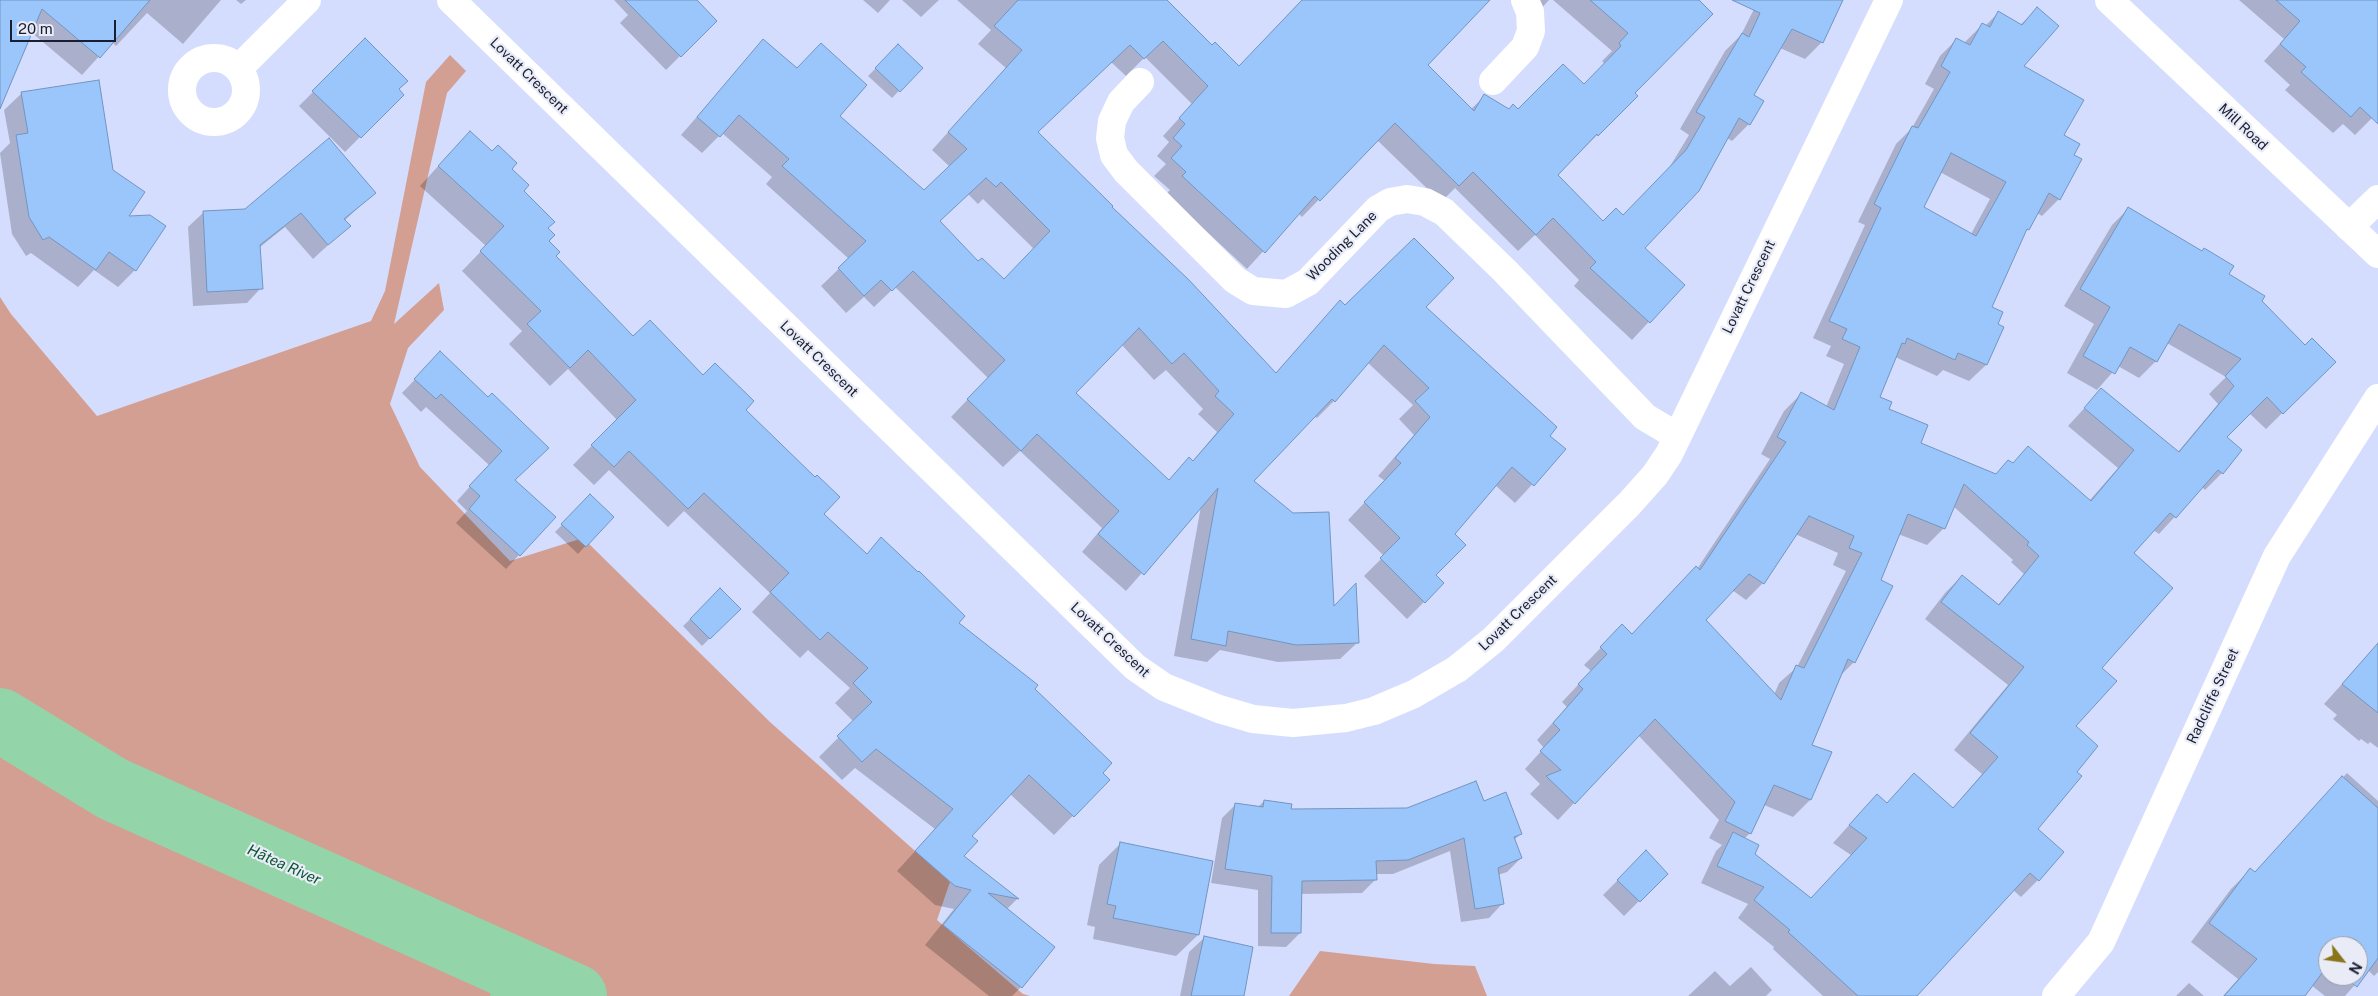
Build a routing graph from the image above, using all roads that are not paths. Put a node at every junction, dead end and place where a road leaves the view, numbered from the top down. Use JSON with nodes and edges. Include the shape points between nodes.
{"nodes":[{"id":1,"x":307,"y":0,"type":"edge"},
{"id":2,"x":451,"y":0,"type":"edge"},
{"id":3,"x":1525,"y":0,"type":"edge"},
{"id":4,"x":1889,"y":0,"type":"edge"},
{"id":5,"x":2109,"y":0,"type":"edge"},
{"id":6,"x":238,"y":69,"type":"dead end"},
{"id":7,"x":1493,"y":81,"type":"dead end"},
{"id":8,"x":1140,"y":82,"type":"dead end"},
{"id":9,"x":2378,"y":199,"type":"edge"},
{"id":10,"x":2349,"y":227,"type":"junction"},
{"id":11,"x":2378,"y":254,"type":"edge"},
{"id":12,"x":2378,"y":398,"type":"edge"},
{"id":13,"x":1677,"y":436,"type":"junction"},
{"id":14,"x":2056,"y":996,"type":"edge"}],
"edges":[{"from":1,"to":6,"type":"street"},
{"from":2,"to":13,"type":"street","name":"Lovatt Crescent","via":[[1135,667],[1164,687],[1219,709],[1253,718],[1293,723],[1346,718],[1374,711],[1414,694],[1457,669],[1493,640],[1630,503],[1655,475]]},
{"from":3,"to":7,"type":"street","via":[[1530,12],[1531,31],[1525,46]]},
{"from":4,"to":13,"type":"street","name":"Lovatt Crescent"},
{"from":5,"to":10,"type":"street","name":"Mill Road"},
{"from":8,"to":13,"type":"street","name":"Wooding Lane","via":[[1121,102],[1112,121],[1110,138],[1114,155],[1235,280],[1253,291],[1286,294],[1308,282],[1378,209],[1407,198],[1425,202],[1444,212],[1505,271],[1645,417]]},
{"from":9,"to":10,"type":"street"},
{"from":10,"to":11,"type":"street","name":"Mill Road"},
{"from":12,"to":14,"type":"street","name":"Radcliffe Street","via":[[2277,556],[2101,942]]}]}
